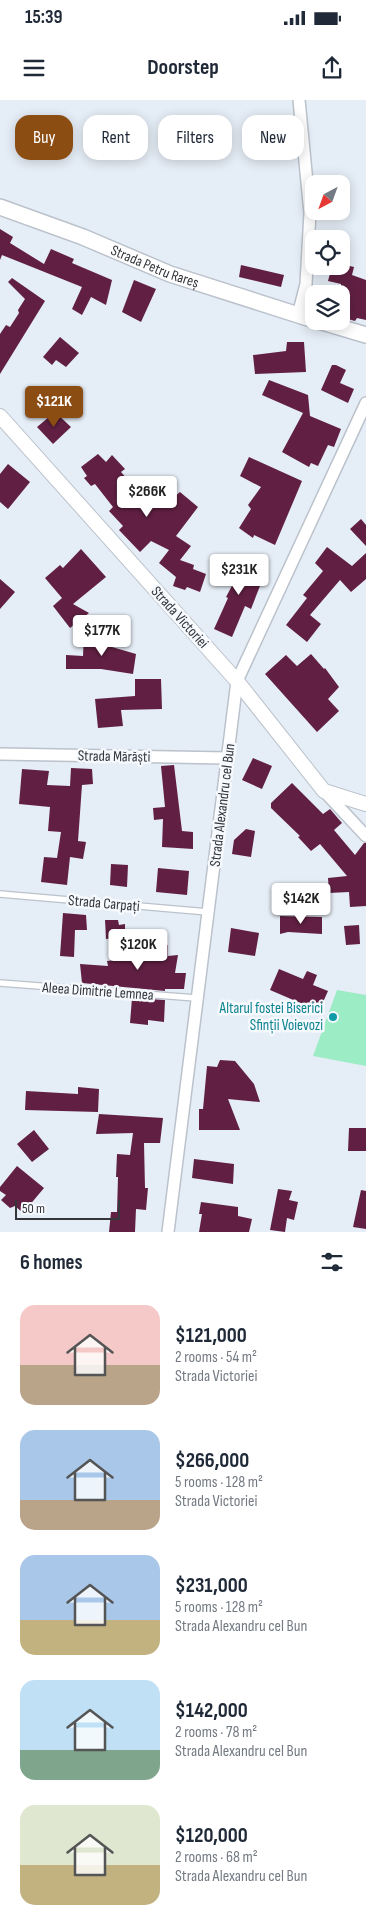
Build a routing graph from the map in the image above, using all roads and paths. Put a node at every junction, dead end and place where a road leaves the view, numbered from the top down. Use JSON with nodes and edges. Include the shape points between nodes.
{"nodes":[{"id":1,"x":299,"y":100,"type":"edge"},
{"id":2,"x":0,"y":207,"type":"edge"},
{"id":3,"x":298,"y":315,"type":"junction"},
{"id":4,"x":305,"y":317,"type":"edge"},
{"id":5,"x":350,"y":330,"type":"edge"},
{"id":6,"x":366,"y":334,"type":"edge"},
{"id":7,"x":366,"y":403,"type":"edge"},
{"id":8,"x":0,"y":416,"type":"edge"},
{"id":9,"x":237,"y":681,"type":"junction"},
{"id":10,"x":0,"y":754,"type":"edge"},
{"id":11,"x":228,"y":758,"type":"junction"},
{"id":12,"x":324,"y":791,"type":"junction"},
{"id":13,"x":366,"y":804,"type":"edge"},
{"id":14,"x":366,"y":836,"type":"edge"},
{"id":15,"x":0,"y":894,"type":"edge"},
{"id":16,"x":208,"y":912,"type":"junction"},
{"id":17,"x":0,"y":983,"type":"edge"},
{"id":18,"x":196,"y":998,"type":"junction"},
{"id":19,"x":168,"y":1232,"type":"edge"}],
"edges":[{"from":1,"to":3,"type":"street","via":[[310,212],[306,284]]},
{"from":2,"to":3,"type":"main road","name":"Strada Petru Rareș","via":[[83,237],[170,274]]},
{"from":3,"to":4,"type":"main road","name":"Strada Petru Rareș"},
{"from":5,"to":6,"type":"main road"},
{"from":7,"to":9,"type":"street","name":"Strada Alexandru cel Bun"},
{"from":8,"to":9,"type":"street","name":"Strada Victoriei"},
{"from":9,"to":11,"type":"street","name":"Strada Alexandru cel Bun"},
{"from":9,"to":12,"type":"street","name":"Strada Victoriei"},
{"from":10,"to":11,"type":"street","name":"Strada Mărăști"},
{"from":11,"to":16,"type":"street","name":"Strada Alexandru cel Bun"},
{"from":12,"to":13,"type":"street"},
{"from":12,"to":14,"type":"street"},
{"from":15,"to":16,"type":"lane","name":"Strada Carpați"},
{"from":16,"to":18,"type":"street","name":"Strada Alexandru cel Bun"},
{"from":17,"to":18,"type":"lane","name":"Aleea Dimitrie Lemnea"},
{"from":18,"to":19,"type":"street","name":"Strada Alexandru cel Bun"}]}
